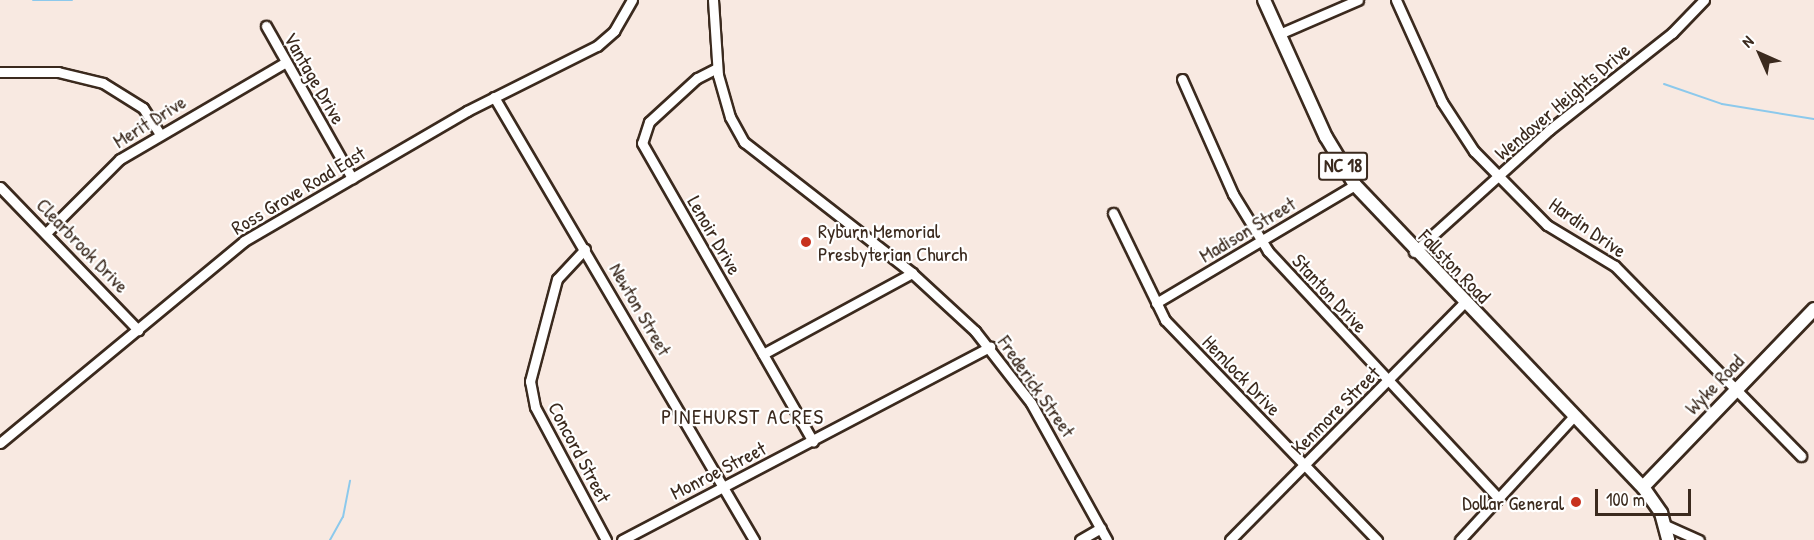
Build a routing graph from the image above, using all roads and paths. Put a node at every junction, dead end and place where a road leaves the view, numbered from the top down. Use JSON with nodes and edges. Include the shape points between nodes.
{"nodes":[{"id":1,"x":632,"y":0,"type":"edge"},
{"id":2,"x":713,"y":0,"type":"edge"},
{"id":3,"x":1264,"y":0,"type":"edge"},
{"id":4,"x":1358,"y":0,"type":"edge"},
{"id":5,"x":1396,"y":0,"type":"edge"},
{"id":6,"x":1704,"y":0,"type":"edge"},
{"id":7,"x":266,"y":26,"type":"dead end"},
{"id":8,"x":1279,"y":34,"type":"junction"},
{"id":9,"x":286,"y":62,"type":"junction"},
{"id":10,"x":717,"y":68,"type":"junction"},
{"id":11,"x":0,"y":72,"type":"edge"},
{"id":12,"x":1182,"y":80,"type":"dead end"},
{"id":13,"x":494,"y":97,"type":"junction"},
{"id":14,"x":160,"y":134,"type":"junction"},
{"id":15,"x":1500,"y":176,"type":"junction"},
{"id":16,"x":352,"y":178,"type":"junction"},
{"id":17,"x":1355,"y":185,"type":"junction"},
{"id":18,"x":0,"y":187,"type":"edge"},
{"id":19,"x":1113,"y":213,"type":"dead end"},
{"id":20,"x":46,"y":232,"type":"junction"},
{"id":21,"x":1261,"y":239,"type":"junction"},
{"id":22,"x":585,"y":249,"type":"junction"},
{"id":23,"x":1414,"y":252,"type":"junction"},
{"id":24,"x":912,"y":273,"type":"junction"},
{"id":25,"x":1156,"y":303,"type":"junction"},
{"id":26,"x":1464,"y":303,"type":"junction"},
{"id":27,"x":1814,"y":309,"type":"edge"},
{"id":28,"x":138,"y":330,"type":"junction"},
{"id":29,"x":990,"y":347,"type":"junction"},
{"id":30,"x":763,"y":354,"type":"junction"},
{"id":31,"x":1388,"y":382,"type":"junction"},
{"id":32,"x":1736,"y":390,"type":"junction"},
{"id":33,"x":1574,"y":416,"type":"junction"},
{"id":34,"x":813,"y":441,"type":"junction"},
{"id":35,"x":0,"y":444,"type":"edge"},
{"id":36,"x":1801,"y":456,"type":"dead end"},
{"id":37,"x":1305,"y":465,"type":"junction"},
{"id":38,"x":724,"y":487,"type":"junction"},
{"id":39,"x":1643,"y":487,"type":"junction"},
{"id":40,"x":1498,"y":498,"type":"junction"},
{"id":41,"x":1665,"y":525,"type":"junction"},
{"id":42,"x":1101,"y":528,"type":"junction"},
{"id":43,"x":606,"y":540,"type":"edge"},
{"id":44,"x":622,"y":540,"type":"edge"},
{"id":45,"x":754,"y":540,"type":"edge"},
{"id":46,"x":1080,"y":540,"type":"edge"},
{"id":47,"x":1107,"y":540,"type":"edge"},
{"id":48,"x":1230,"y":540,"type":"edge"},
{"id":49,"x":1377,"y":540,"type":"edge"},
{"id":50,"x":1460,"y":540,"type":"edge"},
{"id":51,"x":1668,"y":540,"type":"edge"},
{"id":52,"x":1699,"y":540,"type":"edge"}],
"edges":[{"from":1,"to":13,"type":"street","name":"Ross Grove Road East","via":[[614,31],[597,46]]},
{"from":2,"to":10,"type":"street","name":"Frederick Street"},
{"from":3,"to":8,"type":"main road","name":"Fallston Road","number":"NC 18"},
{"from":4,"to":8,"type":"street"},
{"from":5,"to":15,"type":"street","name":"Hardin Drive","via":[[1456,127]]},
{"from":6,"to":15,"type":"street","name":"Wendover Heights Drive","via":[[1672,33],[1549,130]]},
{"from":7,"to":9,"type":"street","name":"Vantage Drive"},
{"from":8,"to":17,"type":"main road","name":"Fallston Road","number":"NC 18","via":[[1326,136]]},
{"from":9,"to":14,"type":"street","name":"Merit Drive"},
{"from":9,"to":16,"type":"street","name":"Vantage Drive"},
{"from":10,"to":24,"type":"street","name":"Frederick Street","via":[[730,117],[754,153]]},
{"from":10,"to":30,"type":"street","name":"Lenoir Drive","via":[[696,78],[649,122],[642,143]]},
{"from":11,"to":14,"type":"street","via":[[58,72],[103,83],[144,108]]},
{"from":12,"to":21,"type":"street","name":"Stanton Drive","via":[[1229,185]]},
{"from":13,"to":16,"type":"street","name":"Ross Grove Road East"},
{"from":13,"to":22,"type":"street","name":"Newton Street"},
{"from":14,"to":20,"type":"street","name":"Merit Drive","via":[[120,159]]},
{"from":15,"to":23,"type":"street","name":"Wendover Heights Drive"},
{"from":15,"to":32,"type":"street","name":"Hardin Drive","via":[[1547,225],[1615,266]]},
{"from":16,"to":28,"type":"street","name":"Ross Grove Road East","via":[[225,254]]},
{"from":17,"to":21,"type":"street","name":"Madison Street"},
{"from":17,"to":23,"type":"main road","name":"Fallston Road","number":"NC 18"},
{"from":18,"to":20,"type":"street","name":"Clearbrook Drive"},
{"from":19,"to":25,"type":"street","name":"Hemlock Drive"},
{"from":20,"to":28,"type":"street","name":"Clearbrook Drive"},
{"from":21,"to":25,"type":"street","name":"Madison Street"},
{"from":21,"to":31,"type":"street","name":"Stanton Drive","via":[[1305,295]]},
{"from":22,"to":38,"type":"street","name":"Newton Street"},
{"from":22,"to":43,"type":"street","name":"Concord Street","via":[[557,279],[530,381],[535,407]]},
{"from":23,"to":26,"type":"main road","name":"Fallston Road","number":"NC 18"},
{"from":24,"to":29,"type":"street","name":"Frederick Street"},
{"from":24,"to":30,"type":"street"},
{"from":25,"to":37,"type":"street","name":"Hemlock Drive","via":[[1174,330]]},
{"from":26,"to":31,"type":"street","name":"Kenmore Street"},
{"from":26,"to":33,"type":"main road","name":"Fallston Road","number":"NC 18"},
{"from":27,"to":32,"type":"main road","name":"Wyke Road"},
{"from":28,"to":35,"type":"street","name":"Ross Grove Road East"},
{"from":29,"to":34,"type":"street","name":"Monroe Street"},
{"from":29,"to":42,"type":"street","name":"Frederick Street","via":[[1031,403]]},
{"from":30,"to":34,"type":"street","name":"Lenoir Drive"},
{"from":31,"to":37,"type":"street","name":"Kenmore Street"},
{"from":31,"to":40,"type":"street","name":"Stanton Drive"},
{"from":32,"to":36,"type":"street","name":"Hardin Drive"},
{"from":32,"to":39,"type":"main road","name":"Wyke Road"},
{"from":33,"to":39,"type":"main road","name":"Fallston Road","number":"NC 18"},
{"from":33,"to":40,"type":"street"},
{"from":34,"to":38,"type":"street","name":"Monroe Street"},
{"from":37,"to":48,"type":"street","name":"Kenmore Street"},
{"from":37,"to":49,"type":"street","name":"Hemlock Drive"},
{"from":38,"to":44,"type":"street","name":"Monroe Street"},
{"from":38,"to":45,"type":"street","name":"Newton Street"},
{"from":39,"to":41,"type":"main road","name":"Fallston Road","number":"NC 18"},
{"from":40,"to":50,"type":"street"},
{"from":41,"to":51,"type":"main road","number":"NC 18"},
{"from":41,"to":52,"type":"street"},
{"from":42,"to":46,"type":"street"},
{"from":42,"to":47,"type":"street","name":"Frederick Street"}]}
